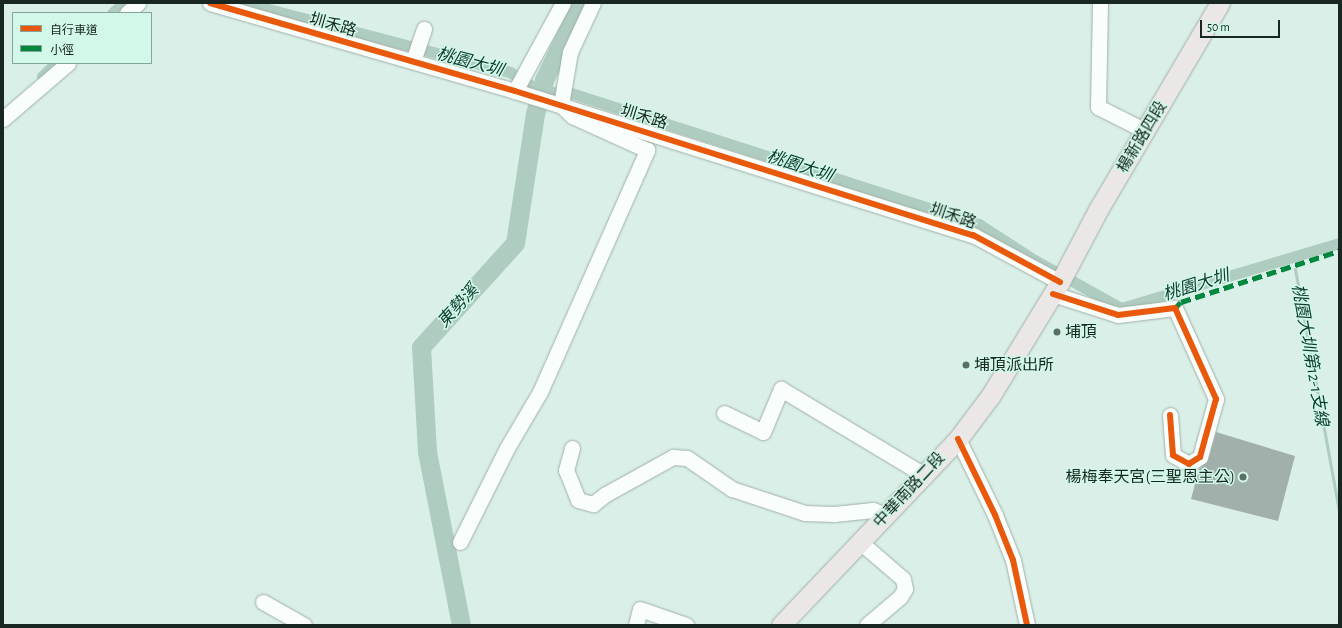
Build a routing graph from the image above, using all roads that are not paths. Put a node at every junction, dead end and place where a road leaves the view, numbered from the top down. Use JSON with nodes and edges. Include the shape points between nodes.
{"nodes":[{"id":1,"x":138,"y":3,"type":"edge"},
{"id":2,"x":210,"y":3,"type":"edge"},
{"id":3,"x":563,"y":3,"type":"edge"},
{"id":4,"x":593,"y":3,"type":"edge"},
{"id":5,"x":1100,"y":3,"type":"edge"},
{"id":6,"x":1220,"y":3,"type":"edge"},
{"id":7,"x":128,"y":12,"type":"edge"},
{"id":8,"x":424,"y":29,"type":"dead end"},
{"id":9,"x":413,"y":61,"type":"junction"},
{"id":10,"x":67,"y":64,"type":"edge"},
{"id":11,"x":520,"y":86,"type":"junction"},
{"id":12,"x":561,"y":98,"type":"junction"},
{"id":13,"x":3,"y":119,"type":"edge"},
{"id":14,"x":1146,"y":131,"type":"junction"},
{"id":15,"x":1059,"y":283,"type":"junction"},
{"id":16,"x":724,"y":413,"type":"dead end"},
{"id":17,"x":1170,"y":415,"type":"dead end"},
{"id":18,"x":958,"y":439,"type":"junction"},
{"id":19,"x":572,"y":448,"type":"dead end"},
{"id":20,"x":924,"y":475,"type":"junction"},
{"id":21,"x":886,"y":515,"type":"junction"},
{"id":22,"x":460,"y":542,"type":"dead end"},
{"id":23,"x":860,"y":542,"type":"junction"},
{"id":24,"x":262,"y":602,"type":"dead end"},
{"id":25,"x":304,"y":625,"type":"edge"},
{"id":26,"x":636,"y":625,"type":"edge"},
{"id":27,"x":686,"y":625,"type":"edge"},
{"id":28,"x":781,"y":625,"type":"edge"},
{"id":29,"x":867,"y":625,"type":"edge"},
{"id":30,"x":1027,"y":625,"type":"edge"}],
"edges":[{"from":1,"to":7,"type":"street"},
{"from":2,"to":9,"type":"street","name":"圳禾路"},
{"from":3,"to":11,"type":"street"},
{"from":4,"to":12,"type":"street","via":[[570,52]]},
{"from":5,"to":14,"type":"street","via":[[1098,107]]},
{"from":6,"to":14,"type":"main road","name":"楊新路四段"},
{"from":8,"to":9,"type":"street"},
{"from":9,"to":11,"type":"street","name":"圳禾路"},
{"from":10,"to":13,"type":"street"},
{"from":11,"to":12,"type":"street","name":"圳禾路"},
{"from":12,"to":15,"type":"street","name":"圳禾路","via":[[973,235]]},
{"from":12,"to":22,"type":"street","via":[[572,116],[647,150],[540,392],[507,448]]},
{"from":14,"to":15,"type":"main road","name":"楊新路四段","via":[[1098,210]]},
{"from":15,"to":17,"type":"street","name":"圳禾路","via":[[1118,315],[1175,308],[1216,399],[1200,457],[1189,464],[1173,455]]},
{"from":15,"to":18,"type":"main road","name":"中華南路二段","via":[[991,395]]},
{"from":16,"to":20,"type":"street","via":[[763,432],[781,389]]},
{"from":18,"to":20,"type":"main road","name":"中華南路二段"},
{"from":18,"to":30,"type":"street","via":[[980,481],[1013,560]]},
{"from":19,"to":21,"type":"street","via":[[566,470],[578,500],[593,504],[606,494],[673,457],[687,458],[732,488],[805,513],[834,514],[873,510]]},
{"from":20,"to":21,"type":"main road","name":"中華南路二段"},
{"from":21,"to":23,"type":"main road","name":"中華南路二段"},
{"from":23,"to":28,"type":"main road","name":"中華南路二段"},
{"from":23,"to":29,"type":"street","via":[[903,579],[905,589],[900,597]]},
{"from":24,"to":25,"type":"street"},
{"from":26,"to":27,"type":"street","via":[[640,610]]}]}
